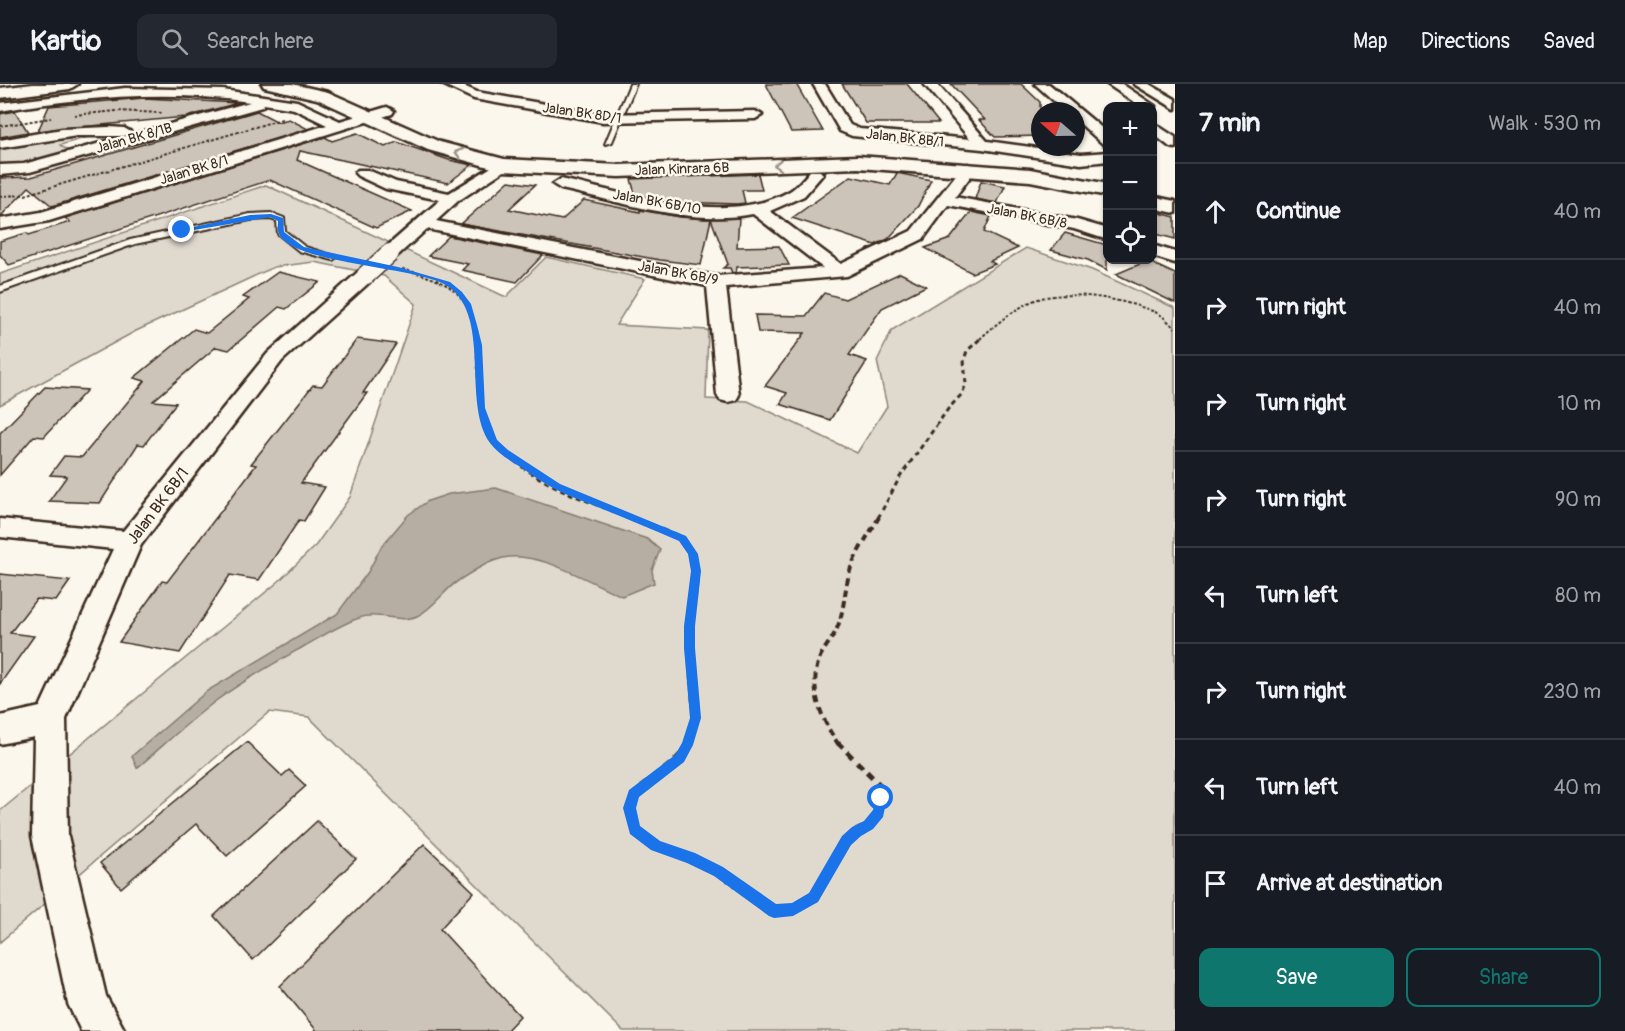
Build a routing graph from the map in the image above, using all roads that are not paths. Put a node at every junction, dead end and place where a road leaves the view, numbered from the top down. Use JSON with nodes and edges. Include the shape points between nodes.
{"nodes":[{"id":1,"x":32,"y":84,"type":"edge"},
{"id":2,"x":70,"y":84,"type":"edge"},
{"id":3,"x":270,"y":84,"type":"edge"},
{"id":4,"x":308,"y":84,"type":"edge"},
{"id":5,"x":448,"y":84,"type":"edge"},
{"id":6,"x":633,"y":84,"type":"edge"},
{"id":7,"x":819,"y":84,"type":"edge"},
{"id":8,"x":930,"y":84,"type":"edge"},
{"id":9,"x":1041,"y":84,"type":"edge"},
{"id":10,"x":1140,"y":84,"type":"edge"},
{"id":11,"x":1107,"y":87,"type":"edge"},
{"id":12,"x":0,"y":88,"type":"edge"},
{"id":13,"x":502,"y":88,"type":"dead end"},
{"id":14,"x":0,"y":93,"type":"edge"},
{"id":15,"x":480,"y":97,"type":"junction"},
{"id":16,"x":267,"y":100,"type":"junction"},
{"id":17,"x":35,"y":101,"type":"junction"},
{"id":18,"x":1063,"y":102,"type":"edge"},
{"id":19,"x":1122,"y":102,"type":"edge"},
{"id":20,"x":1139,"y":102,"type":"edge"},
{"id":21,"x":1173,"y":102,"type":"edge"},
{"id":22,"x":0,"y":107,"type":"edge"},
{"id":23,"x":387,"y":111,"type":"junction"},
{"id":24,"x":1157,"y":113,"type":"edge"},
{"id":25,"x":755,"y":116,"type":"dead end"},
{"id":26,"x":364,"y":117,"type":"junction"},
{"id":27,"x":618,"y":119,"type":"junction"},
{"id":28,"x":1085,"y":121,"type":"edge"},
{"id":29,"x":338,"y":125,"type":"junction"},
{"id":30,"x":1175,"y":126,"type":"edge"},
{"id":31,"x":1157,"y":130,"type":"edge"},
{"id":32,"x":149,"y":134,"type":"junction"},
{"id":33,"x":1103,"y":137,"type":"edge"},
{"id":34,"x":32,"y":138,"type":"junction"},
{"id":35,"x":609,"y":142,"type":"dead end"},
{"id":36,"x":0,"y":144,"type":"edge"},
{"id":37,"x":1175,"y":144,"type":"edge"},
{"id":38,"x":982,"y":145,"type":"junction"},
{"id":39,"x":1103,"y":156,"type":"edge"},
{"id":40,"x":503,"y":165,"type":"junction"},
{"id":41,"x":968,"y":169,"type":"junction"},
{"id":42,"x":0,"y":170,"type":"edge"},
{"id":43,"x":363,"y":173,"type":"dead end"},
{"id":44,"x":815,"y":174,"type":"dead end"},
{"id":45,"x":1103,"y":181,"type":"edge"},
{"id":46,"x":561,"y":184,"type":"dead end"},
{"id":47,"x":1103,"y":189,"type":"edge"},
{"id":48,"x":1157,"y":194,"type":"edge"},
{"id":49,"x":452,"y":198,"type":"junction"},
{"id":50,"x":1175,"y":198,"type":"edge"},
{"id":51,"x":945,"y":200,"type":"junction"},
{"id":52,"x":1157,"y":202,"type":"edge"},
{"id":53,"x":1175,"y":207,"type":"edge"},
{"id":54,"x":757,"y":209,"type":"junction"},
{"id":55,"x":423,"y":223,"type":"junction"},
{"id":56,"x":0,"y":224,"type":"edge"},
{"id":57,"x":1103,"y":234,"type":"edge"},
{"id":58,"x":1157,"y":252,"type":"edge"},
{"id":59,"x":333,"y":257,"type":"dead end"},
{"id":60,"x":1175,"y":258,"type":"edge"},
{"id":61,"x":840,"y":272,"type":"junction"},
{"id":62,"x":716,"y":282,"type":"junction"},
{"id":63,"x":0,"y":290,"type":"edge"},
{"id":64,"x":728,"y":395,"type":"dead end"},
{"id":65,"x":0,"y":528,"type":"edge"},
{"id":66,"x":130,"y":541,"type":"junction"},
{"id":67,"x":50,"y":719,"type":"junction"},
{"id":68,"x":0,"y":730,"type":"edge"},
{"id":69,"x":104,"y":1031,"type":"edge"}],
"edges":[{"from":1,"to":12,"type":"street"},
{"from":2,"to":14,"type":"street"},
{"from":3,"to":26,"type":"street","name":"Jalan Kinrara 6B","via":[[322,94]]},
{"from":4,"to":23,"type":"street","name":"Jalan Kinrara 6B"},
{"from":5,"to":15,"type":"street","name":"Jalan BK 8D/1"},
{"from":6,"to":27,"type":"lane"},
{"from":7,"to":38,"type":"street","name":"Jalan BK 8B/1","via":[[845,128],[857,133]]},
{"from":8,"to":38,"type":"street"},
{"from":9,"to":18,"type":"street"},
{"from":10,"to":21,"type":"street"},
{"from":11,"to":19,"type":"street"},
{"from":11,"to":20,"type":"street"},
{"from":13,"to":15,"type":"street"},
{"from":15,"to":27,"type":"street","name":"Jalan BK 8D/1"},
{"from":16,"to":17,"type":"street","via":[[223,94],[134,92]]},
{"from":16,"to":29,"type":"street","via":[[297,105]]},
{"from":16,"to":32,"type":"street","name":"Jalan BK 8/1B"},
{"from":17,"to":22,"type":"street"},
{"from":17,"to":34,"type":"street"},
{"from":23,"to":26,"type":"street","name":"Jalan BK 8/1"},
{"from":23,"to":45,"type":"street","name":"Jalan Kinrara 6B","via":[[520,153],[616,159],[864,150],[978,159]]},
{"from":24,"to":30,"type":"street"},
{"from":25,"to":27,"type":"street","name":"Jalan BK 8D/1"},
{"from":26,"to":29,"type":"street","name":"Jalan BK 8/1"},
{"from":40,"to":26,"type":"street","name":"Jalan Kinrara 6B","one_way":true,"via":[[434,146]]},
{"from":27,"to":35,"type":"lane"},
{"from":28,"to":33,"type":"street"},
{"from":29,"to":56,"type":"street","name":"Jalan BK 8/1","via":[[43,217]]},
{"from":31,"to":37,"type":"street"},
{"from":32,"to":34,"type":"street","via":[[108,130]]},
{"from":32,"to":42,"type":"street","name":"Jalan BK 8/1B","via":[[26,170]]},
{"from":34,"to":36,"type":"street"},
{"from":38,"to":39,"type":"street","name":"Jalan BK 8B/1","via":[[1081,159]]},
{"from":41,"to":40,"type":"street","name":"Jalan Kinrara 6B","one_way":true,"via":[[858,162],[620,171]]},
{"from":40,"to":49,"type":"street","name":"Jalan BK 6B/1"},
{"from":41,"to":47,"type":"street","name":"Jalan Kinrara 6B","via":[[1030,175]]},
{"from":41,"to":51,"type":"street","name":"Jalan BK 6B/9"},
{"from":43,"to":49,"type":"street","via":[[392,186]]},
{"from":44,"to":54,"type":"street","name":"Jalan BK 6B/10","via":[[796,194]]},
{"from":46,"to":54,"type":"street","name":"Jalan BK 6B/10","via":[[674,208],[721,212]]},
{"from":48,"to":50,"type":"street"},
{"from":49,"to":55,"type":"street","name":"Jalan BK 6B/1"},
{"from":51,"to":57,"type":"street","name":"Jalan BK 6B/8","via":[[1077,225]]},
{"from":51,"to":61,"type":"street","name":"Jalan BK 6B/9","via":[[917,235]]},
{"from":52,"to":53,"type":"street"},
{"from":54,"to":61,"type":"street"},
{"from":55,"to":62,"type":"street","name":"Jalan BK 6B/9"},
{"from":55,"to":66,"type":"street","name":"Jalan BK 6B/1","bridge":true,"via":[[394,261],[366,275],[275,357]]},
{"from":58,"to":60,"type":"street"},
{"from":59,"to":63,"type":"lane","via":[[302,249],[281,232],[281,220],[264,216],[133,242]]},
{"from":61,"to":62,"type":"street","name":"Jalan BK 6B/9"},
{"from":62,"to":64,"type":"street"},
{"from":65,"to":66,"type":"street"},
{"from":66,"to":67,"type":"street","name":"Jalan BK 6B/1"},
{"from":67,"to":68,"type":"street"},
{"from":67,"to":69,"type":"street","name":"Jalan BK 6B/1","via":[[50,836],[88,1004]]}]}
